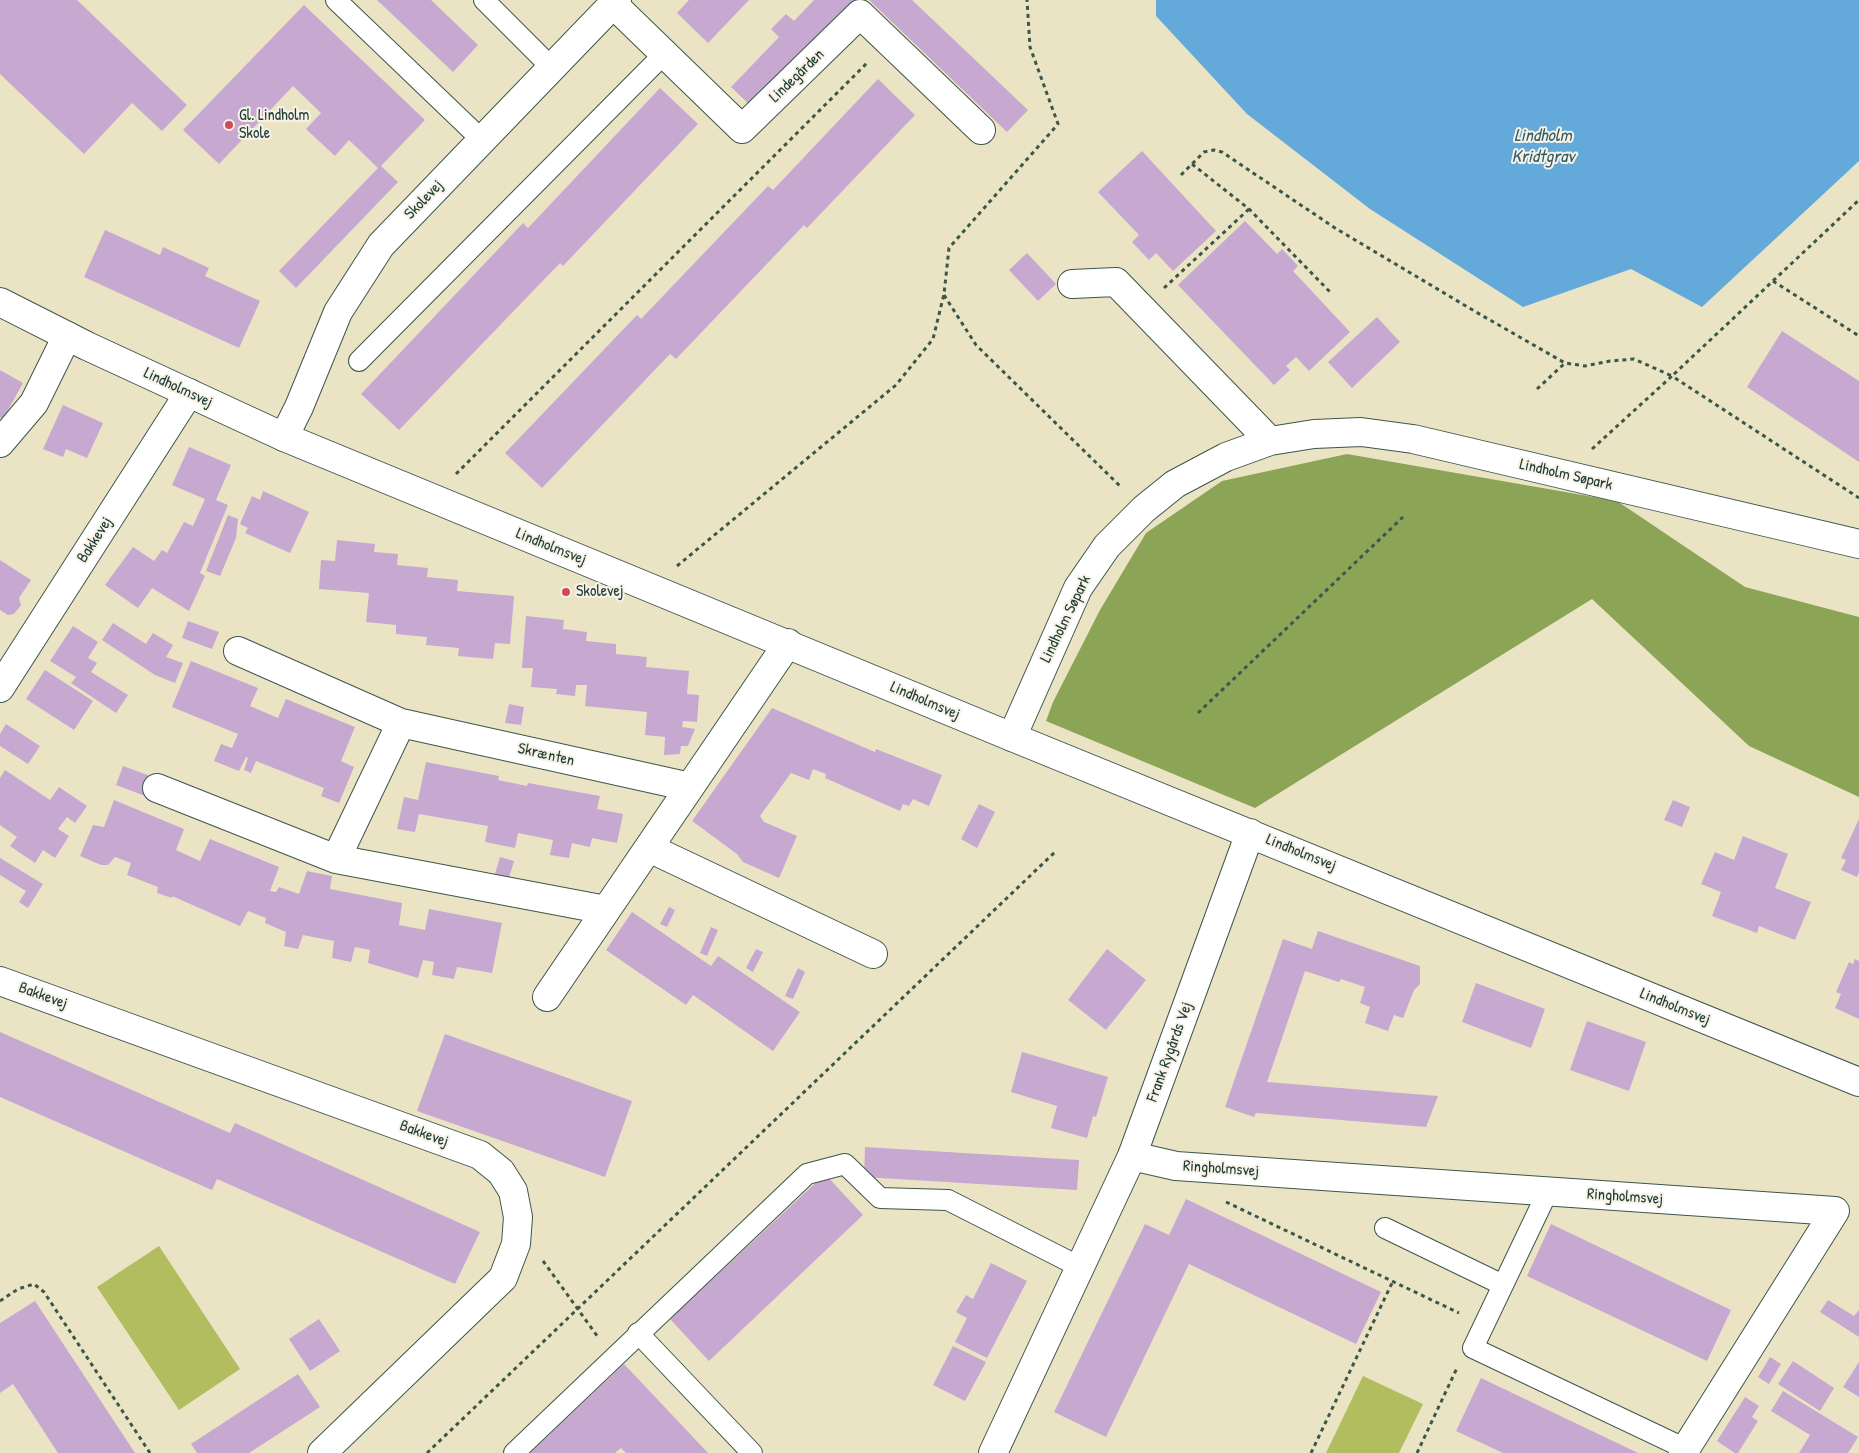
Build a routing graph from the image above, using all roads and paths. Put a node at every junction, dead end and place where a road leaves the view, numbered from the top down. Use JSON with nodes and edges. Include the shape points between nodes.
{"nodes":[{"id":1,"x":336,"y":0,"type":"edge"},
{"id":2,"x":484,"y":0,"type":"edge"},
{"id":3,"x":1027,"y":0,"type":"edge"},
{"id":4,"x":615,"y":2,"type":"edge"},
{"id":5,"x":889,"y":42,"type":"junction"},
{"id":6,"x":664,"y":54,"type":"junction"},
{"id":7,"x":552,"y":68,"type":"junction"},
{"id":8,"x":981,"y":130,"type":"dead end"},
{"id":9,"x":482,"y":140,"type":"junction"},
{"id":10,"x":1192,"y":164,"type":"junction"},
{"id":11,"x":1181,"y":175,"type":"dead end"},
{"id":12,"x":1859,"y":200,"type":"edge"},
{"id":13,"x":1249,"y":209,"type":"junction"},
{"id":14,"x":1773,"y":281,"type":"junction"},
{"id":15,"x":1072,"y":284,"type":"dead end"},
{"id":16,"x":944,"y":294,"type":"junction"},
{"id":17,"x":1332,"y":294,"type":"dead end"},
{"id":18,"x":0,"y":302,"type":"edge"},
{"id":19,"x":1142,"y":309,"type":"junction"},
{"id":20,"x":67,"y":336,"type":"junction"},
{"id":21,"x":1859,"y":336,"type":"edge"},
{"id":22,"x":359,"y":361,"type":"dead end"},
{"id":23,"x":1565,"y":363,"type":"junction"},
{"id":24,"x":1672,"y":376,"type":"junction"},
{"id":25,"x":1537,"y":390,"type":"dead end"},
{"id":26,"x":190,"y":393,"type":"junction"},
{"id":27,"x":284,"y":437,"type":"junction"},
{"id":28,"x":1270,"y":441,"type":"junction"},
{"id":29,"x":0,"y":443,"type":"edge"},
{"id":30,"x":1563,"y":475,"type":"junction"},
{"id":31,"x":1859,"y":498,"type":"edge"},
{"id":32,"x":444,"y":504,"type":"junction"},
{"id":33,"x":1144,"y":509,"type":"junction"},
{"id":34,"x":1403,"y":517,"type":"dead end"},
{"id":35,"x":1859,"y":544,"type":"edge"},
{"id":36,"x":651,"y":588,"type":"junction"},
{"id":37,"x":788,"y":643,"type":"junction"},
{"id":38,"x":238,"y":651,"type":"dead end"},
{"id":39,"x":0,"y":688,"type":"edge"},
{"id":40,"x":1198,"y":713,"type":"dead end"},
{"id":41,"x":402,"y":723,"type":"junction"},
{"id":42,"x":1012,"y":738,"type":"junction"},
{"id":43,"x":157,"y":788,"type":"dead end"},
{"id":44,"x":690,"y":788,"type":"junction"},
{"id":45,"x":1250,"y":833,"type":"junction"},
{"id":46,"x":649,"y":848,"type":"junction"},
{"id":47,"x":1056,"y":850,"type":"dead end"},
{"id":48,"x":336,"y":859,"type":"junction"},
{"id":49,"x":606,"y":910,"type":"junction"},
{"id":50,"x":873,"y":954,"type":"dead end"},
{"id":51,"x":0,"y":980,"type":"edge"},
{"id":52,"x":547,"y":997,"type":"dead end"},
{"id":53,"x":1859,"y":1082,"type":"edge"},
{"id":54,"x":1132,"y":1156,"type":"junction"},
{"id":55,"x":1548,"y":1191,"type":"junction"},
{"id":56,"x":1225,"y":1202,"type":"dead end"},
{"id":57,"x":1847,"y":1212,"type":"edge"},
{"id":58,"x":1385,"y":1228,"type":"dead end"},
{"id":59,"x":516,"y":1244,"type":"junction"},
{"id":60,"x":1080,"y":1267,"type":"junction"},
{"id":61,"x":1393,"y":1281,"type":"junction"},
{"id":62,"x":1503,"y":1285,"type":"junction"},
{"id":63,"x":0,"y":1302,"type":"edge"},
{"id":64,"x":577,"y":1309,"type":"junction"},
{"id":65,"x":1484,"y":1324,"type":"junction"},
{"id":66,"x":638,"y":1334,"type":"junction"},
{"id":67,"x":1473,"y":1348,"type":"junction"},
{"id":68,"x":613,"y":1358,"type":"junction"},
{"id":69,"x":1684,"y":1451,"type":"edge"},
{"id":70,"x":150,"y":1453,"type":"edge"},
{"id":71,"x":322,"y":1453,"type":"edge"},
{"id":72,"x":427,"y":1453,"type":"edge"},
{"id":73,"x":514,"y":1453,"type":"edge"},
{"id":74,"x":752,"y":1453,"type":"edge"},
{"id":75,"x":993,"y":1453,"type":"edge"},
{"id":76,"x":1311,"y":1453,"type":"edge"},
{"id":77,"x":1417,"y":1453,"type":"edge"}],
"edges":[{"from":1,"to":9,"type":"lane"},
{"from":2,"to":7,"type":"lane"},
{"from":3,"to":16,"type":"path","via":[[1030,47],[1058,124],[948,248]]},
{"from":4,"to":6,"type":"street","name":"Lindegården"},
{"from":4,"to":7,"type":"street","name":"Skolevej"},
{"from":5,"to":6,"type":"street","name":"Lindegården","via":[[860,14],[742,129]]},
{"from":5,"to":8,"type":"street","name":"Lindegården"},
{"from":5,"to":32,"type":"path","via":[[456,474]]},
{"from":6,"to":22,"type":"lane"},
{"from":7,"to":9,"type":"street","name":"Skolevej"},
{"from":9,"to":27,"type":"street","name":"Skolevej","via":[[381,245],[338,312]]},
{"from":10,"to":11,"type":"path"},
{"from":10,"to":13,"type":"path"},
{"from":10,"to":23,"type":"path","via":[[1204,152],[1222,152],[1335,228]]},
{"from":12,"to":14,"type":"path"},
{"from":13,"to":17,"type":"path"},
{"from":13,"to":19,"type":"path"},
{"from":14,"to":21,"type":"path"},
{"from":14,"to":24,"type":"path"},
{"from":15,"to":19,"type":"street","via":[[1116,282]]},
{"from":16,"to":33,"type":"path","via":[[976,345]]},
{"from":16,"to":36,"type":"path","via":[[933,339],[896,385]]},
{"from":18,"to":20,"type":"street","name":"Lindholmsvej"},
{"from":19,"to":28,"type":"street"},
{"from":20,"to":26,"type":"street","name":"Lindholmsvej"},
{"from":20,"to":29,"type":"street","via":[[34,403]]},
{"from":23,"to":24,"type":"path","via":[[1585,366],[1634,359]]},
{"from":23,"to":25,"type":"path"},
{"from":24,"to":30,"type":"path"},
{"from":24,"to":31,"type":"path"},
{"from":26,"to":27,"type":"street","name":"Lindholmsvej"},
{"from":26,"to":39,"type":"street","name":"Bakkevej"},
{"from":27,"to":32,"type":"street","name":"Lindholmsvej"},
{"from":28,"to":30,"type":"street","name":"Lindholm Søpark","via":[[1314,434],[1361,432],[1413,439]]},
{"from":28,"to":33,"type":"street","name":"Lindholm Søpark","via":[[1226,457],[1175,484]]},
{"from":30,"to":35,"type":"street","name":"Lindholm Søpark"},
{"from":32,"to":36,"type":"street","name":"Lindholmsvej"},
{"from":33,"to":42,"type":"street","name":"Lindholm Søpark","via":[[1107,546],[1078,588]]},
{"from":34,"to":40,"type":"path"},
{"from":36,"to":37,"type":"street","name":"Lindholmsvej"},
{"from":37,"to":42,"type":"street","name":"Lindholmsvej"},
{"from":37,"to":44,"type":"street"},
{"from":38,"to":41,"type":"street","name":"Skrænten"},
{"from":41,"to":44,"type":"street","name":"Skrænten"},
{"from":41,"to":48,"type":"street"},
{"from":42,"to":45,"type":"street","name":"Lindholmsvej"},
{"from":43,"to":48,"type":"street"},
{"from":44,"to":46,"type":"street"},
{"from":45,"to":53,"type":"street","name":"Lindholmsvej"},
{"from":45,"to":54,"type":"street","name":"Frank Rygårds Vej"},
{"from":46,"to":49,"type":"street"},
{"from":46,"to":50,"type":"street"},
{"from":47,"to":64,"type":"path"},
{"from":48,"to":49,"type":"street"},
{"from":49,"to":52,"type":"street"},
{"from":51,"to":59,"type":"street","name":"Bakkevej","via":[[480,1155],[500,1172],[513,1191],[518,1217]]},
{"from":54,"to":55,"type":"street","name":"Ringholmsvej","via":[[1176,1166]]},
{"from":54,"to":60,"type":"street","name":"Frank Rygårds Vej"},
{"from":55,"to":57,"type":"street","name":"Ringholmsvej"},
{"from":55,"to":62,"type":"lane"},
{"from":56,"to":61,"type":"path"},
{"from":57,"to":69,"type":"street","name":"Ringholmsvej"},
{"from":58,"to":62,"type":"lane"},
{"from":59,"to":64,"type":"path","via":[[537,1253]]},
{"from":59,"to":71,"type":"street","name":"Bakkevej","via":[[502,1278]]},
{"from":60,"to":66,"type":"lane","via":[[948,1200],[880,1198],[845,1164],[807,1174]]},
{"from":60,"to":75,"type":"street","name":"Frank Rygårds Vej"},
{"from":61,"to":65,"type":"path"},
{"from":61,"to":76,"type":"path"},
{"from":62,"to":65,"type":"lane"},
{"from":63,"to":70,"type":"path","via":[[18,1289],[34,1284],[44,1292]]},
{"from":64,"to":68,"type":"path"},
{"from":64,"to":72,"type":"path"},
{"from":65,"to":67,"type":"lane"},
{"from":66,"to":68,"type":"lane"},
{"from":66,"to":74,"type":"lane"},
{"from":67,"to":69,"type":"lane"},
{"from":67,"to":77,"type":"path","via":[[1459,1364]]},
{"from":68,"to":73,"type":"lane"}]}
